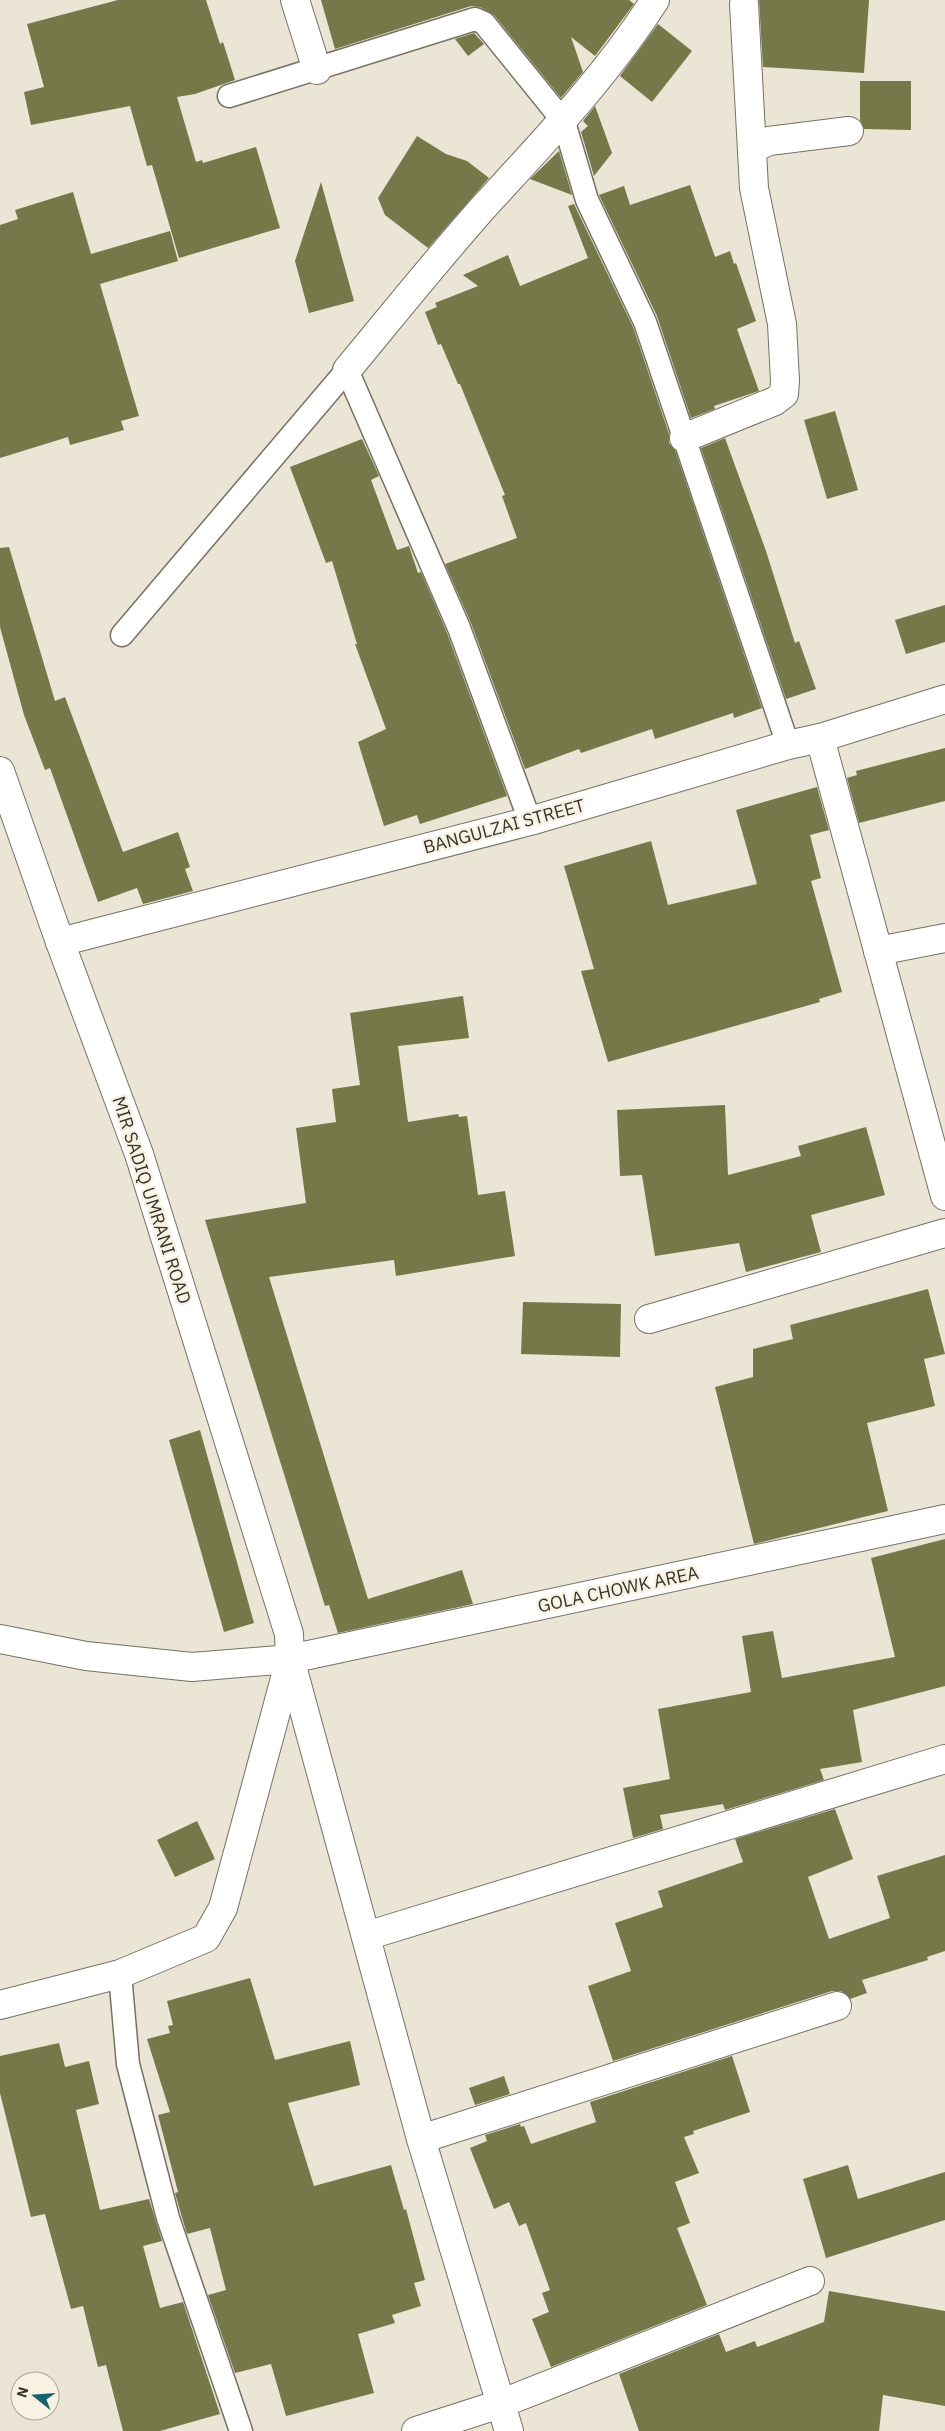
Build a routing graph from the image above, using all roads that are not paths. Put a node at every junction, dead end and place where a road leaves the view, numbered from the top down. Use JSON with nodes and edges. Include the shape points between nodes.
{"nodes":[{"id":1,"x":295,"y":0,"type":"edge"},
{"id":2,"x":655,"y":0,"type":"edge"},
{"id":3,"x":744,"y":4,"type":"dead end"},
{"id":4,"x":317,"y":70,"type":"junction"},
{"id":5,"x":229,"y":96,"type":"dead end"},
{"id":6,"x":564,"y":122,"type":"junction"},
{"id":7,"x":849,"y":131,"type":"dead end"},
{"id":8,"x":752,"y":149,"type":"junction"},
{"id":9,"x":346,"y":370,"type":"junction"},
{"id":10,"x":684,"y":438,"type":"junction"},
{"id":11,"x":122,"y":635,"type":"dead end"},
{"id":12,"x":945,"y":699,"type":"edge"},
{"id":13,"x":820,"y":738,"type":"junction"},
{"id":14,"x":788,"y":745,"type":"junction"},
{"id":15,"x":3,"y":788,"type":"edge"},
{"id":16,"x":530,"y":821,"type":"junction"},
{"id":17,"x":945,"y":938,"type":"edge"},
{"id":18,"x":60,"y":942,"type":"junction"},
{"id":19,"x":878,"y":951,"type":"junction"},
{"id":20,"x":945,"y":1196,"type":"edge"},
{"id":21,"x":945,"y":1233,"type":"edge"},
{"id":22,"x":649,"y":1319,"type":"dead end"},
{"id":23,"x":945,"y":1519,"type":"edge"},
{"id":24,"x":0,"y":1639,"type":"edge"},
{"id":25,"x":290,"y":1646,"type":"junction"},
{"id":26,"x":945,"y":1759,"type":"edge"},
{"id":27,"x":366,"y":1936,"type":"junction"},
{"id":28,"x":120,"y":1974,"type":"junction"},
{"id":29,"x":0,"y":2006,"type":"edge"},
{"id":30,"x":837,"y":2006,"type":"dead end"},
{"id":31,"x":421,"y":2139,"type":"junction"},
{"id":32,"x":810,"y":2281,"type":"dead end"},
{"id":33,"x":500,"y":2404,"type":"junction"},
{"id":34,"x":240,"y":2431,"type":"edge"},
{"id":35,"x":416,"y":2431,"type":"edge"},
{"id":36,"x":509,"y":2431,"type":"edge"}],
"edges":[{"from":1,"to":4,"type":"street"},
{"from":2,"to":6,"type":"street"},
{"from":3,"to":8,"type":"street"},
{"from":4,"to":5,"type":"lane"},
{"from":4,"to":6,"type":"lane","via":[[476,19],[484,23]]},
{"from":6,"to":9,"type":"street","via":[[480,212]]},
{"from":6,"to":10,"type":"lane","via":[[587,200],[645,322]]},
{"from":7,"to":8,"type":"street","via":[[769,140]]},
{"from":8,"to":10,"type":"street","via":[[754,188],[782,324],[784,394],[775,401]]},
{"from":9,"to":11,"type":"lane"},
{"from":9,"to":16,"type":"lane","via":[[459,628]]},
{"from":10,"to":14,"type":"lane"},
{"from":12,"to":13,"type":"street","name":"BANGULZAI STREET"},
{"from":13,"to":14,"type":"street","name":"BANGULZAI STREET"},
{"from":13,"to":19,"type":"street"},
{"from":14,"to":16,"type":"street","name":"BANGULZAI STREET"},
{"from":15,"to":18,"type":"street","name":"MIR SADIQ UMRANI ROAD"},
{"from":16,"to":18,"type":"street","name":"BANGULZAI STREET"},
{"from":17,"to":19,"type":"street"},
{"from":18,"to":25,"type":"street","name":"MIR SADIQ UMRANI ROAD","via":[[139,1154]]},
{"from":19,"to":20,"type":"street"},
{"from":21,"to":22,"type":"street"},
{"from":23,"to":25,"type":"street","name":"GOLA CHOWK AREA"},
{"from":24,"to":25,"type":"street","name":"GOLA CHOWK AREA","via":[[86,1656],[192,1667]]},
{"from":25,"to":27,"type":"street","name":"MIR SADIQ UMRANI ROAD"},
{"from":25,"to":28,"type":"street","via":[[223,1908],[206,1938]]},
{"from":26,"to":27,"type":"street"},
{"from":27,"to":31,"type":"street","name":"MIR SADIQ UMRANI ROAD"},
{"from":28,"to":29,"type":"street"},
{"from":28,"to":34,"type":"lane","via":[[128,2064],[168,2218]]},
{"from":30,"to":31,"type":"street"},
{"from":31,"to":33,"type":"street","name":"MIR SADIQ UMRANI ROAD"},
{"from":32,"to":33,"type":"street"},
{"from":33,"to":35,"type":"street"},
{"from":33,"to":36,"type":"street","name":"MIR SADIQ UMRANI ROAD"}]}
